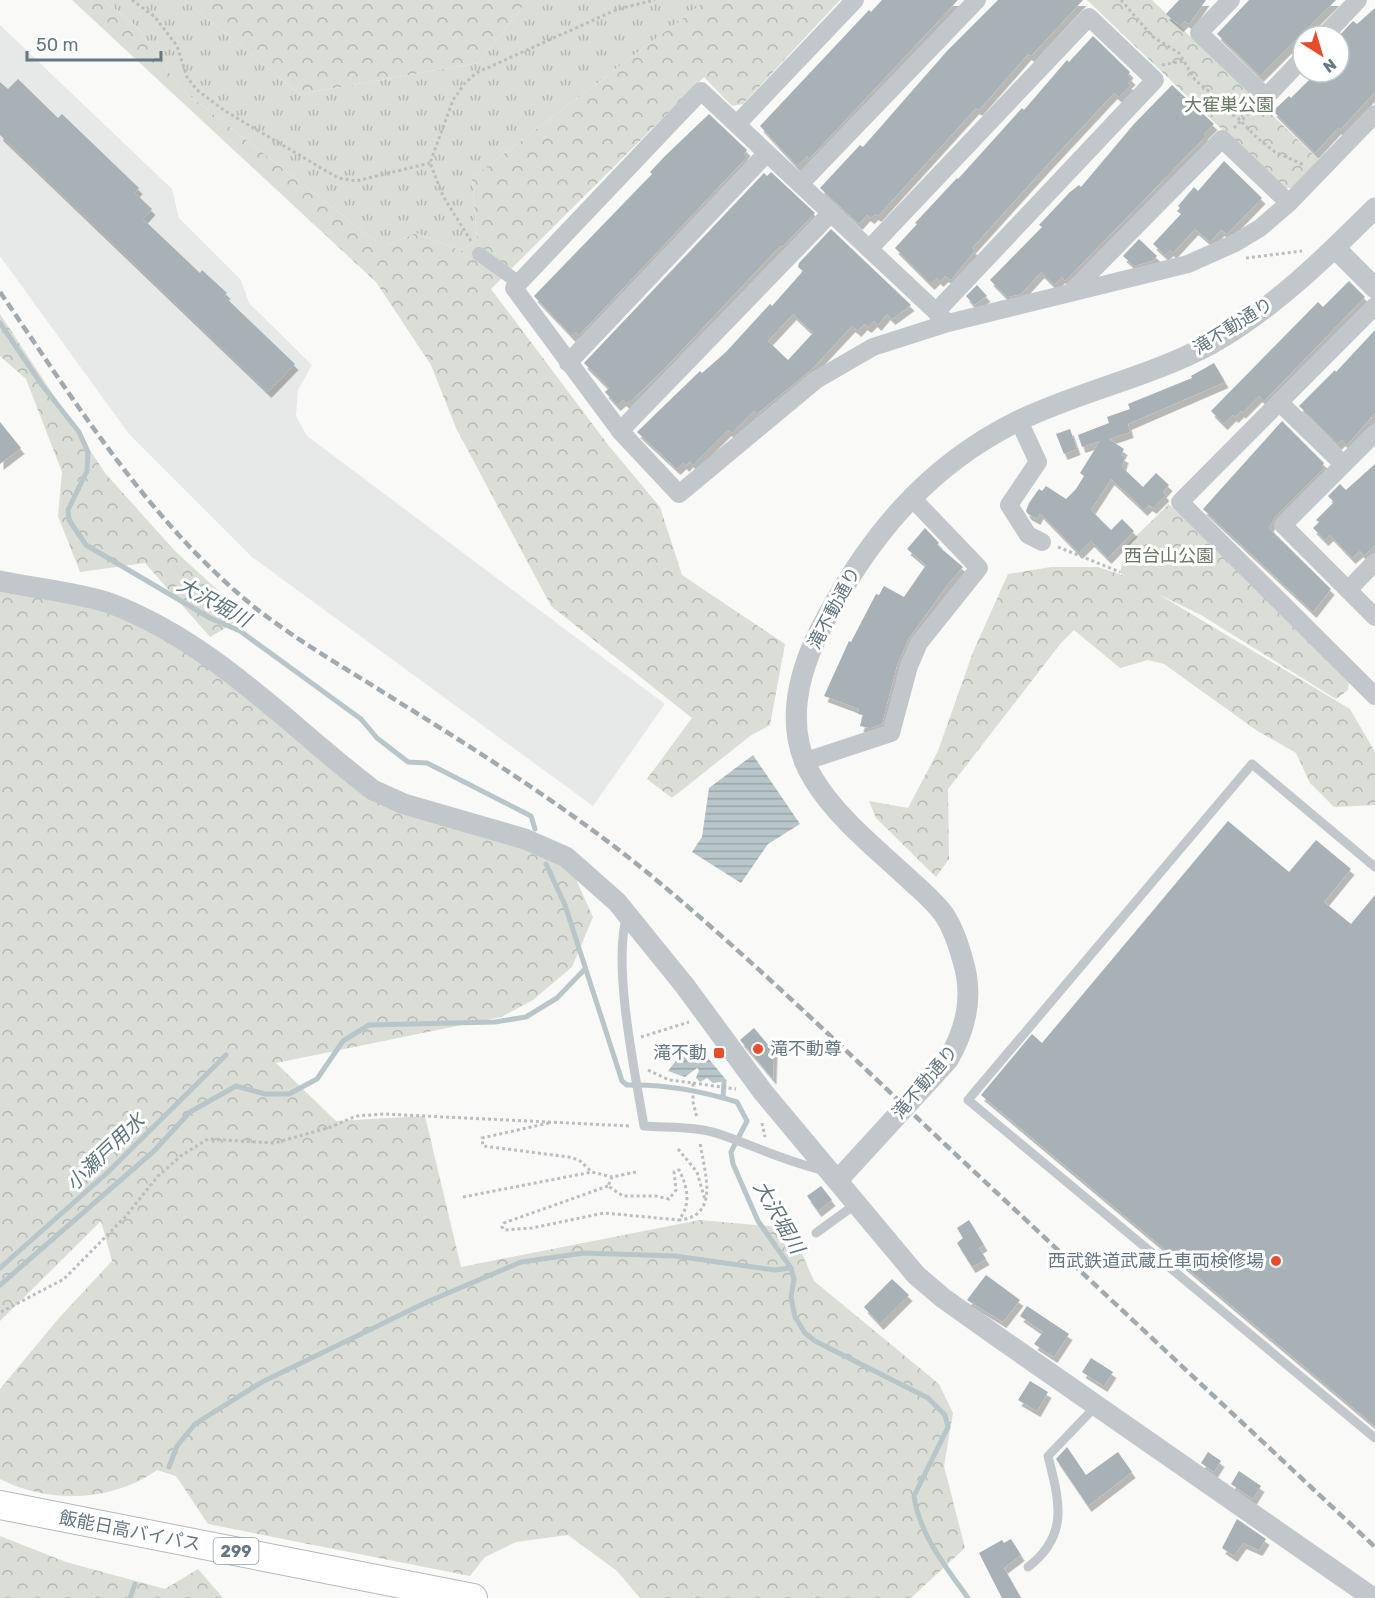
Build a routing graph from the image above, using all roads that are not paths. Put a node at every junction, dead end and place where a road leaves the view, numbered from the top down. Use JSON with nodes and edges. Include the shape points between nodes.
{"nodes":[{"id":1,"x":855,"y":0,"type":"edge"},
{"id":2,"x":977,"y":0,"type":"edge"},
{"id":3,"x":1231,"y":0,"type":"edge"},
{"id":4,"x":1358,"y":0,"type":"edge"},
{"id":5,"x":1335,"y":24,"type":"edge"},
{"id":6,"x":1291,"y":71,"type":"edge"},
{"id":7,"x":1375,"y":114,"type":"edge"},
{"id":8,"x":737,"y":124,"type":"junction"},
{"id":9,"x":767,"y":153,"type":"junction"},
{"id":10,"x":800,"y":184,"type":"junction"},
{"id":11,"x":1289,"y":203,"type":"junction"},
{"id":12,"x":1375,"y":208,"type":"edge"},
{"id":13,"x":831,"y":213,"type":"junction"},
{"id":14,"x":1335,"y":248,"type":"junction"},
{"id":15,"x":869,"y":249,"type":"junction"},
{"id":16,"x":479,"y":254,"type":"road end"},
{"id":17,"x":519,"y":283,"type":"junction"},
{"id":18,"x":1375,"y":288,"type":"edge"},
{"id":19,"x":1071,"y":292,"type":"junction"},
{"id":20,"x":1375,"y":306,"type":"edge"},
{"id":21,"x":942,"y":317,"type":"junction"},
{"id":22,"x":568,"y":363,"type":"junction"},
{"id":23,"x":1279,"y":402,"type":"junction"},
{"id":24,"x":1018,"y":421,"type":"junction"},
{"id":25,"x":620,"y":431,"type":"junction"},
{"id":26,"x":1375,"y":433,"type":"edge"},
{"id":27,"x":1344,"y":464,"type":"junction"},
{"id":28,"x":911,"y":497,"type":"junction"},
{"id":29,"x":1042,"y":542,"type":"road end"},
{"id":30,"x":1375,"y":562,"type":"edge"},
{"id":31,"x":0,"y":581,"type":"edge"},
{"id":32,"x":1348,"y":590,"type":"junction"},
{"id":33,"x":1375,"y":616,"type":"edge"},
{"id":34,"x":1375,"y":696,"type":"edge"},
{"id":35,"x":803,"y":762,"type":"junction"},
{"id":36,"x":1375,"y":867,"type":"edge"},
{"id":37,"x":627,"y":914,"type":"junction"},
{"id":38,"x":835,"y":1176,"type":"junction"},
{"id":39,"x":856,"y":1204,"type":"junction"},
{"id":40,"x":816,"y":1233,"type":"dead end"},
{"id":41,"x":1096,"y":1406,"type":"junction"},
{"id":42,"x":1375,"y":1438,"type":"edge"},
{"id":43,"x":0,"y":1505,"type":"edge"},
{"id":44,"x":1028,"y":1566,"type":"dead end"},
{"id":45,"x":473,"y":1598,"type":"edge"},
{"id":46,"x":1373,"y":1598,"type":"edge"}],
"edges":[{"from":1,"to":8,"type":"street"},
{"from":2,"to":10,"type":"street"},
{"from":3,"to":6,"type":"street","via":[[1199,33],[1266,97]]},
{"from":4,"to":5,"type":"street"},
{"from":7,"to":11,"type":"street"},
{"from":8,"to":9,"type":"street"},
{"from":8,"to":17,"type":"street","via":[[701,91]]},
{"from":9,"to":10,"type":"street"},
{"from":9,"to":22,"type":"street"},
{"from":10,"to":13,"type":"street"},
{"from":11,"to":19,"type":"street","via":[[1260,228],[1209,256]]},
{"from":11,"to":19,"type":"street","via":[[1222,139]]},
{"from":12,"to":14,"type":"street","name":"滝不動通り"},
{"from":13,"to":15,"type":"street"},
{"from":13,"to":25,"type":"street"},
{"from":14,"to":18,"type":"street"},
{"from":14,"to":24,"type":"street","name":"滝不動通り","via":[[1294,287],[1209,345]]},
{"from":15,"to":21,"type":"street"},
{"from":15,"to":21,"type":"street","via":[[1089,17],[1155,80]]},
{"from":16,"to":17,"type":"street"},
{"from":17,"to":22,"type":"street","via":[[514,288]]},
{"from":19,"to":21,"type":"street"},
{"from":20,"to":23,"type":"street"},
{"from":21,"to":25,"type":"street","via":[[873,347],[816,380],[679,494]]},
{"from":22,"to":25,"type":"street"},
{"from":23,"to":27,"type":"street"},
{"from":23,"to":34,"type":"street","via":[[1180,502]]},
{"from":24,"to":28,"type":"street","name":"滝不動通り","via":[[975,446]]},
{"from":24,"to":29,"type":"street","via":[[1038,462],[1009,505],[1028,535]]},
{"from":26,"to":27,"type":"street"},
{"from":27,"to":32,"type":"street","via":[[1283,525]]},
{"from":28,"to":35,"type":"street","name":"滝不動通り","via":[[872,542],[840,590],[812,646],[795,700],[796,733]]},
{"from":28,"to":35,"type":"street","via":[[979,568],[919,643],[891,733]]},
{"from":30,"to":32,"type":"street"},
{"from":31,"to":37,"type":"street","via":[[109,603],[157,623],[199,648],[374,790],[404,804],[525,839],[566,857]]},
{"from":32,"to":33,"type":"street"},
{"from":35,"to":38,"type":"street","name":"滝不動通り","via":[[837,811],[945,916],[957,940],[969,994],[961,1039],[948,1060]]},
{"from":36,"to":42,"type":"lane","via":[[1252,764],[968,1100]]},
{"from":37,"to":38,"type":"street","via":[[702,1007],[763,1092]]},
{"from":37,"to":38,"type":"lane","via":[[622,931],[623,983],[644,1126],[698,1129],[723,1135]]},
{"from":38,"to":39,"type":"street"},
{"from":39,"to":40,"type":"lane"},
{"from":39,"to":41,"type":"street","via":[[916,1275],[943,1298]]},
{"from":41,"to":44,"type":"lane","via":[[1048,1456],[1059,1512],[1051,1543]]},
{"from":41,"to":46,"type":"street"},
{"from":43,"to":45,"type":"highway","name":"飯能日高バイパス","number":"299"}]}
